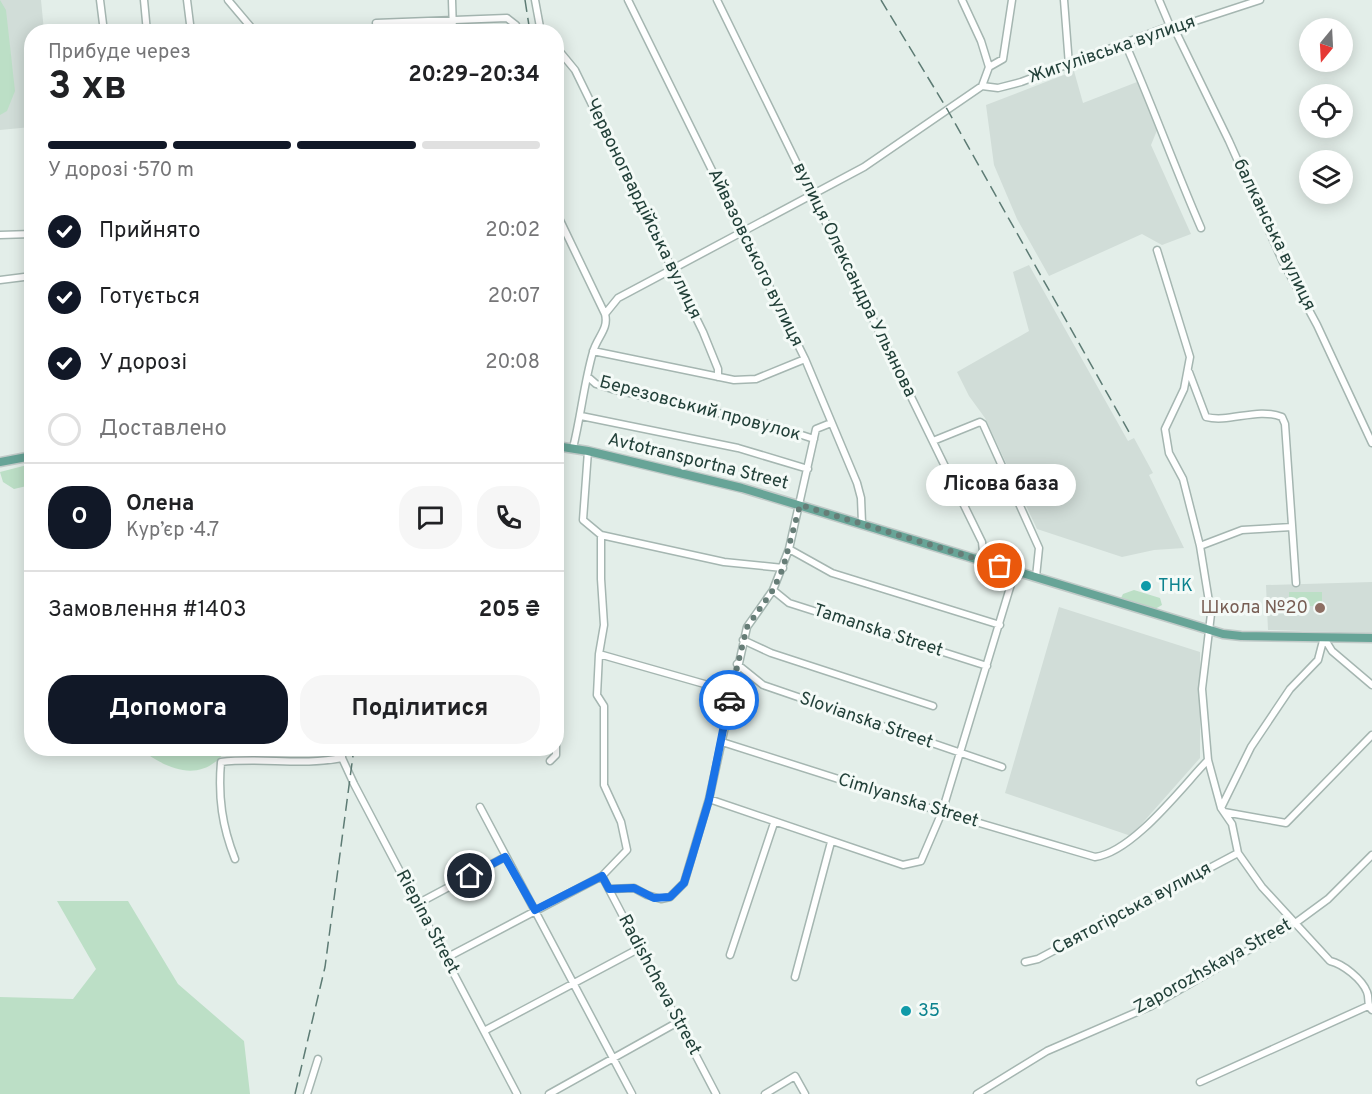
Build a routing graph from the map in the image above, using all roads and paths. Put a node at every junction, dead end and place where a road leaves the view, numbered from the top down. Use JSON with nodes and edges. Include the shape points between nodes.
{"nodes":[{"id":1,"x":100,"y":0,"type":"edge"},
{"id":2,"x":144,"y":0,"type":"edge"},
{"id":3,"x":187,"y":0,"type":"edge"},
{"id":4,"x":228,"y":0,"type":"edge"},
{"id":5,"x":452,"y":0,"type":"edge"},
{"id":6,"x":535,"y":0,"type":"edge"},
{"id":7,"x":628,"y":0,"type":"edge"},
{"id":8,"x":717,"y":0,"type":"edge"},
{"id":9,"x":962,"y":0,"type":"edge"},
{"id":10,"x":1012,"y":0,"type":"edge"},
{"id":11,"x":1064,"y":0,"type":"edge"},
{"id":12,"x":1160,"y":0,"type":"edge"},
{"id":13,"x":1255,"y":0,"type":"edge"},
{"id":14,"x":1260,"y":0,"type":"edge"},
{"id":15,"x":454,"y":20,"type":"junction"},
{"id":16,"x":376,"y":23,"type":"dead end"},
{"id":17,"x":103,"y":24,"type":"edge"},
{"id":18,"x":146,"y":24,"type":"edge"},
{"id":19,"x":190,"y":24,"type":"edge"},
{"id":20,"x":248,"y":24,"type":"edge"},
{"id":21,"x":454,"y":24,"type":"edge"},
{"id":22,"x":515,"y":24,"type":"edge"},
{"id":23,"x":539,"y":24,"type":"edge"},
{"id":24,"x":1172,"y":27,"type":"junction"},
{"id":25,"x":1125,"y":43,"type":"junction"},
{"id":26,"x":564,"y":57,"type":"edge"},
{"id":27,"x":1069,"y":65,"type":"junction"},
{"id":28,"x":989,"y":67,"type":"junction"},
{"id":29,"x":982,"y":86,"type":"junction"},
{"id":30,"x":813,"y":197,"type":"junction"},
{"id":31,"x":1201,"y":228,"type":"dead end"},
{"id":32,"x":564,"y":229,"type":"edge"},
{"id":33,"x":742,"y":233,"type":"junction"},
{"id":34,"x":24,"y":234,"type":"edge"},
{"id":35,"x":0,"y":236,"type":"edge"},
{"id":36,"x":1157,"y":250,"type":"dead end"},
{"id":37,"x":671,"y":269,"type":"junction"},
{"id":38,"x":24,"y":277,"type":"edge"},
{"id":39,"x":0,"y":280,"type":"edge"},
{"id":40,"x":605,"y":314,"type":"junction"},
{"id":41,"x":593,"y":351,"type":"junction"},
{"id":42,"x":805,"y":359,"type":"junction"},
{"id":43,"x":1189,"y":372,"type":"junction"},
{"id":44,"x":588,"y":377,"type":"junction"},
{"id":45,"x":718,"y":377,"type":"junction"},
{"id":46,"x":581,"y":416,"type":"junction"},
{"id":47,"x":831,"y":423,"type":"junction"},
{"id":48,"x":814,"y":439,"type":"junction"},
{"id":49,"x":933,"y":441,"type":"junction"},
{"id":50,"x":1372,"y":443,"type":"edge"},
{"id":51,"x":564,"y":446,"type":"edge"},
{"id":52,"x":573,"y":447,"type":"junction"},
{"id":53,"x":588,"y":451,"type":"junction"},
{"id":54,"x":24,"y":458,"type":"edge"},
{"id":55,"x":0,"y":462,"type":"edge"},
{"id":56,"x":808,"y":469,"type":"junction"},
{"id":57,"x":800,"y":505,"type":"junction"},
{"id":58,"x":862,"y":523,"type":"junction"},
{"id":59,"x":1292,"y":527,"type":"junction"},
{"id":60,"x":601,"y":535,"type":"junction"},
{"id":61,"x":1200,"y":546,"type":"junction"},
{"id":62,"x":789,"y":549,"type":"junction"},
{"id":63,"x":984,"y":561,"type":"junction"},
{"id":64,"x":783,"y":568,"type":"junction"},
{"id":65,"x":1016,"y":571,"type":"junction"},
{"id":66,"x":1036,"y":577,"type":"junction"},
{"id":67,"x":1296,"y":583,"type":"dead end"},
{"id":68,"x":773,"y":590,"type":"junction"},
{"id":69,"x":1000,"y":625,"type":"junction"},
{"id":70,"x":1209,"y":630,"type":"junction"},
{"id":71,"x":1324,"y":637,"type":"junction"},
{"id":72,"x":1372,"y":638,"type":"edge"},
{"id":73,"x":743,"y":640,"type":"junction"},
{"id":74,"x":599,"y":654,"type":"junction"},
{"id":75,"x":737,"y":664,"type":"junction"},
{"id":76,"x":987,"y":666,"type":"junction"},
{"id":77,"x":732,"y":685,"type":"junction"},
{"id":78,"x":1372,"y":685,"type":"edge"},
{"id":79,"x":933,"y":706,"type":"dead end"},
{"id":80,"x":1372,"y":735,"type":"edge"},
{"id":81,"x":722,"y":742,"type":"junction"},
{"id":82,"x":960,"y":753,"type":"junction"},
{"id":83,"x":555,"y":756,"type":"edge"},
{"id":84,"x":342,"y":758,"type":"joint"},
{"id":85,"x":1208,"y":760,"type":"junction"},
{"id":86,"x":549,"y":761,"type":"dead end"},
{"id":87,"x":1002,"y":767,"type":"dead end"},
{"id":88,"x":709,"y":800,"type":"junction"},
{"id":89,"x":480,"y":807,"type":"dead end"},
{"id":90,"x":1223,"y":810,"type":"junction"},
{"id":91,"x":942,"y":812,"type":"junction"},
{"id":92,"x":774,"y":823,"type":"junction"},
{"id":93,"x":831,"y":842,"type":"junction"},
{"id":94,"x":1238,"y":853,"type":"junction"},
{"id":95,"x":1372,"y":855,"type":"edge"},
{"id":96,"x":505,"y":857,"type":"junction"},
{"id":97,"x":235,"y":859,"type":"dead end"},
{"id":98,"x":602,"y":876,"type":"junction"},
{"id":99,"x":609,"y":889,"type":"junction"},
{"id":100,"x":417,"y":904,"type":"junction"},
{"id":101,"x":535,"y":910,"type":"junction"},
{"id":102,"x":1294,"y":924,"type":"junction"},
{"id":103,"x":640,"y":948,"type":"junction"},
{"id":104,"x":730,"y":955,"type":"dead end"},
{"id":105,"x":446,"y":958,"type":"junction"},
{"id":106,"x":1025,"y":962,"type":"dead end"},
{"id":107,"x":795,"y":977,"type":"dead end"},
{"id":108,"x":574,"y":984,"type":"junction"},
{"id":109,"x":1370,"y":1008,"type":"edge"},
{"id":110,"x":678,"y":1022,"type":"junction"},
{"id":111,"x":484,"y":1031,"type":"junction"},
{"id":112,"x":613,"y":1058,"type":"junction"},
{"id":113,"x":318,"y":1059,"type":"dead end"},
{"id":114,"x":1200,"y":1082,"type":"dead end"},
{"id":115,"x":307,"y":1094,"type":"edge"},
{"id":116,"x":517,"y":1094,"type":"edge"},
{"id":117,"x":549,"y":1094,"type":"edge"},
{"id":118,"x":632,"y":1094,"type":"edge"},
{"id":119,"x":716,"y":1094,"type":"edge"},
{"id":120,"x":765,"y":1094,"type":"edge"},
{"id":121,"x":805,"y":1094,"type":"edge"},
{"id":122,"x":977,"y":1094,"type":"edge"}],
"edges":[{"from":1,"to":17,"type":"street"},
{"from":2,"to":18,"type":"street"},
{"from":3,"to":19,"type":"street"},
{"from":4,"to":20,"type":"street"},
{"from":5,"to":15,"type":"street"},
{"from":6,"to":23,"type":"street"},
{"from":7,"to":33,"type":"street","name":"Айвазовського вулиця"},
{"from":8,"to":30,"type":"street","name":"вулиця Олександра Ульянова"},
{"from":9,"to":28,"type":"street"},
{"from":10,"to":28,"type":"street","via":[[1003,59]]},
{"from":11,"to":27,"type":"street"},
{"from":12,"to":24,"type":"street","name":"балканська вулиця"},
{"from":13,"to":14,"type":"street","name":"Жигулівська вулиця"},
{"from":13,"to":24,"type":"street","name":"Жигулівська вулиця"},
{"from":15,"to":16,"type":"street"},
{"from":15,"to":21,"type":"street"},
{"from":15,"to":22,"type":"street","via":[[507,18]]},
{"from":24,"to":25,"type":"street","name":"Жигулівська вулиця"},
{"from":24,"to":50,"type":"street","name":"балканська вулиця"},
{"from":25,"to":27,"type":"street","name":"Жигулівська вулиця"},
{"from":25,"to":31,"type":"street"},
{"from":26,"to":37,"type":"street","name":"Червоногвардійська вулиця","via":[[575,70]]},
{"from":27,"to":29,"type":"street","name":"Жигулівська вулиця","via":[[998,88]]},
{"from":28,"to":29,"type":"street"},
{"from":29,"to":30,"type":"street"},
{"from":30,"to":33,"type":"street"},
{"from":30,"to":49,"type":"street","name":"вулиця Олександра Ульянова"},
{"from":32,"to":40,"type":"street"},
{"from":33,"to":37,"type":"street"},
{"from":33,"to":42,"type":"street","name":"Айвазовського вулиця"},
{"from":34,"to":35,"type":"street"},
{"from":36,"to":43,"type":"street","via":[[1190,357]]},
{"from":37,"to":40,"type":"street","via":[[618,298]]},
{"from":37,"to":45,"type":"street","name":"Червоногвардійська вулиця","via":[[703,332]]},
{"from":38,"to":39,"type":"street"},
{"from":40,"to":41,"type":"street","via":[[604,331]]},
{"from":41,"to":44,"type":"street"},
{"from":41,"to":45,"type":"street"},
{"from":42,"to":45,"type":"street","via":[[756,379]]},
{"from":42,"to":47,"type":"street","name":"Айвазовського вулиця"},
{"from":43,"to":59,"type":"street","via":[[1206,417],[1248,413],[1282,417]]},
{"from":43,"to":61,"type":"street","via":[[1165,429],[1169,453],[1183,479]]},
{"from":44,"to":46,"type":"street"},
{"from":44,"to":48,"type":"street","name":"Березовський провулок","via":[[612,389],[771,425]]},
{"from":46,"to":52,"type":"street"},
{"from":46,"to":56,"type":"street","via":[[738,448]]},
{"from":47,"to":48,"type":"street","via":[[816,429]]},
{"from":47,"to":58,"type":"street","name":"Айвазовського вулиця","via":[[857,483]]},
{"from":48,"to":56,"type":"street"},
{"from":49,"to":63,"type":"street","name":"вулиця Олександра Ульянова","via":[[982,542]]},
{"from":49,"to":66,"type":"street","via":[[983,424],[1039,548]]},
{"from":51,"to":52,"type":"main road","name":"Avtotransportna Street"},
{"from":52,"to":53,"type":"main road","name":"Avtotransportna Street"},
{"from":53,"to":57,"type":"main road","name":"Avtotransportna Street"},
{"from":53,"to":60,"type":"street","via":[[583,520]]},
{"from":54,"to":55,"type":"main road"},
{"from":56,"to":57,"type":"street"},
{"from":57,"to":58,"type":"main road","name":"Avtotransportna Street"},
{"from":57,"to":62,"type":"street"},
{"from":58,"to":63,"type":"main road","name":"Avtotransportna Street"},
{"from":59,"to":61,"type":"street","via":[[1242,530]]},
{"from":59,"to":67,"type":"street"},
{"from":60,"to":64,"type":"street","via":[[724,562]]},
{"from":60,"to":74,"type":"street","via":[[604,625]]},
{"from":61,"to":70,"type":"street","via":[[1211,614]]},
{"from":62,"to":64,"type":"street"},
{"from":62,"to":69,"type":"street","via":[[832,573]]},
{"from":63,"to":65,"type":"main road","name":"Avtotransportna Street"},
{"from":64,"to":68,"type":"street"},
{"from":65,"to":66,"type":"main road","name":"Avtotransportna Street"},
{"from":65,"to":69,"type":"street"},
{"from":66,"to":70,"type":"main road","name":"Avtotransportna Street"},
{"from":68,"to":73,"type":"street","via":[[747,627]]},
{"from":68,"to":76,"type":"street","name":"Tamanska Street","via":[[789,603]]},
{"from":69,"to":76,"type":"street"},
{"from":70,"to":71,"type":"main road","name":"Avtotransportna Street","via":[[1241,636]]},
{"from":70,"to":85,"type":"street","via":[[1202,689]]},
{"from":71,"to":72,"type":"main road","name":"Avtotransportna Street"},
{"from":71,"to":78,"type":"street","via":[[1332,651]]},
{"from":71,"to":90,"type":"street","via":[[1318,660],[1290,689],[1251,747]]},
{"from":73,"to":75,"type":"street"},
{"from":73,"to":79,"type":"street","via":[[771,653]]},
{"from":74,"to":77,"type":"street","via":[[715,687]]},
{"from":74,"to":98,"type":"street","via":[[597,694],[604,706],[604,784],[621,822],[627,850]]},
{"from":75,"to":77,"type":"street"},
{"from":75,"to":82,"type":"street","name":"Slovianska Street","via":[[764,685]]},
{"from":76,"to":82,"type":"street"},
{"from":77,"to":81,"type":"street"},
{"from":80,"to":90,"type":"street","via":[[1287,823]]},
{"from":81,"to":88,"type":"street"},
{"from":81,"to":91,"type":"street","name":"Cimlyanska Street"},
{"from":82,"to":87,"type":"street","name":"Slovianska Street"},
{"from":82,"to":91,"type":"street"},
{"from":83,"to":86,"type":"street"},
{"from":84,"to":97,"type":"street","via":[[319,763],[243,759],[221,762],[222,821]]},
{"from":84,"to":100,"type":"street","name":"Riepina Street"},
{"from":85,"to":90,"type":"street"},
{"from":85,"to":91,"type":"street","name":"Cimlyanska Street","via":[[1132,837],[1111,853],[1095,857]]},
{"from":88,"to":92,"type":"street"},
{"from":88,"to":99,"type":"street","via":[[684,883],[676,892],[662,899],[634,888]]},
{"from":89,"to":96,"type":"street"},
{"from":90,"to":94,"type":"street","via":[[1232,824]]},
{"from":91,"to":93,"type":"street","via":[[927,853],[919,862],[903,865]]},
{"from":92,"to":93,"type":"street"},
{"from":92,"to":104,"type":"street"},
{"from":93,"to":107,"type":"street"},
{"from":94,"to":102,"type":"street"},
{"from":94,"to":106,"type":"street","name":"Святогірська вулиця"},
{"from":95,"to":102,"type":"street","name":"Zaporozhskaya Street","via":[[1328,899]]},
{"from":96,"to":100,"type":"street"},
{"from":96,"to":101,"type":"street"},
{"from":98,"to":99,"type":"street","name":"Radishcheva Street"},
{"from":98,"to":101,"type":"street"},
{"from":99,"to":103,"type":"street","name":"Radishcheva Street"},
{"from":100,"to":105,"type":"street","name":"Riepina Street"},
{"from":101,"to":105,"type":"street"},
{"from":101,"to":108,"type":"street"},
{"from":102,"to":109,"type":"street","via":[[1330,961],[1344,964],[1368,992]]},
{"from":102,"to":122,"type":"street","name":"Zaporozhskaya Street","via":[[1150,1006],[1047,1051]]},
{"from":103,"to":108,"type":"street"},
{"from":103,"to":110,"type":"street","name":"Radishcheva Street"},
{"from":105,"to":111,"type":"street","name":"Riepina Street"},
{"from":108,"to":111,"type":"street"},
{"from":108,"to":112,"type":"street"},
{"from":109,"to":114,"type":"street"},
{"from":110,"to":112,"type":"street"},
{"from":110,"to":119,"type":"street","name":"Radishcheva Street"},
{"from":111,"to":116,"type":"street","name":"Riepina Street"},
{"from":112,"to":117,"type":"street"},
{"from":112,"to":118,"type":"street"},
{"from":113,"to":115,"type":"street"},
{"from":120,"to":121,"type":"street","via":[[795,1076]]}]}
